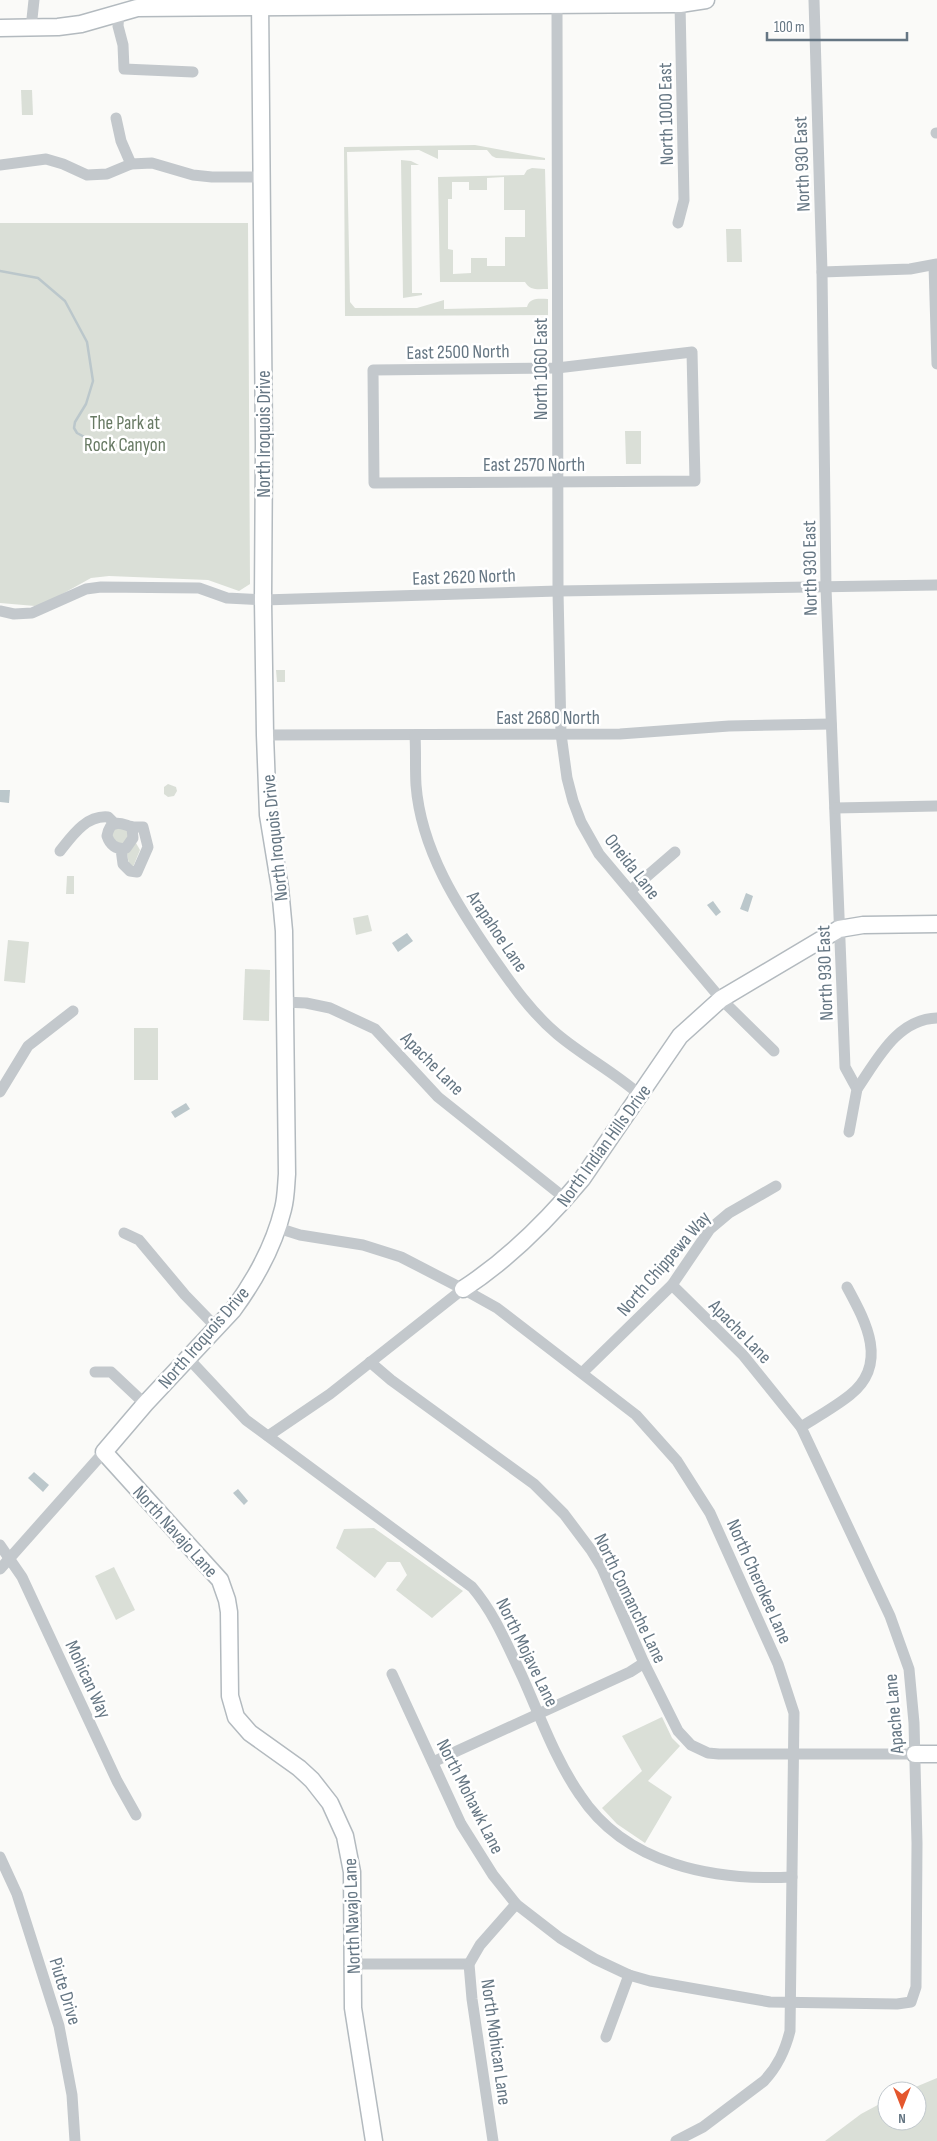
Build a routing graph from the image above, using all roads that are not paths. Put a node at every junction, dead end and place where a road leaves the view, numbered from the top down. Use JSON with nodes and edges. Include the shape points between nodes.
{"nodes":[{"id":1,"x":34,"y":0,"type":"edge"},
{"id":2,"x":706,"y":0,"type":"edge"},
{"id":3,"x":814,"y":0,"type":"edge"},
{"id":4,"x":260,"y":3,"type":"edge"},
{"id":5,"x":557,"y":4,"type":"junction"},
{"id":6,"x":680,"y":4,"type":"junction"},
{"id":7,"x":117,"y":6,"type":"edge"},
{"id":8,"x":0,"y":28,"type":"edge"},
{"id":9,"x":31,"y":28,"type":"junction"},
{"id":10,"x":193,"y":72,"type":"dead end"},
{"id":11,"x":116,"y":118,"type":"dead end"},
{"id":12,"x":131,"y":164,"type":"junction"},
{"id":13,"x":0,"y":165,"type":"edge"},
{"id":14,"x":261,"y":177,"type":"junction"},
{"id":15,"x":678,"y":223,"type":"dead end"},
{"id":16,"x":936,"y":265,"type":"edge"},
{"id":17,"x":822,"y":272,"type":"junction"},
{"id":18,"x":937,"y":364,"type":"edge"},
{"id":19,"x":557,"y":368,"type":"junction"},
{"id":20,"x":695,"y":480,"type":"joint"},
{"id":21,"x":557,"y":482,"type":"junction"},
{"id":22,"x":374,"y":483,"type":"joint"},
{"id":23,"x":937,"y":585,"type":"edge"},
{"id":24,"x":826,"y":588,"type":"junction"},
{"id":25,"x":558,"y":591,"type":"junction"},
{"id":26,"x":263,"y":600,"type":"junction"},
{"id":27,"x":0,"y":611,"type":"edge"},
{"id":28,"x":832,"y":724,"type":"junction"},
{"id":29,"x":561,"y":734,"type":"junction"},
{"id":30,"x":265,"y":735,"type":"junction"},
{"id":31,"x":416,"y":735,"type":"junction"},
{"id":32,"x":937,"y":806,"type":"edge"},
{"id":33,"x":835,"y":808,"type":"junction"},
{"id":34,"x":115,"y":824,"type":"junction"},
{"id":35,"x":132,"y":828,"type":"junction"},
{"id":36,"x":121,"y":849,"type":"junction"},
{"id":37,"x":60,"y":851,"type":"dead end"},
{"id":38,"x":675,"y":852,"type":"dead end"},
{"id":39,"x":631,"y":890,"type":"junction"},
{"id":40,"x":937,"y":924,"type":"edge"},
{"id":41,"x":839,"y":929,"type":"junction"},
{"id":42,"x":720,"y":999,"type":"junction"},
{"id":43,"x":285,"y":1002,"type":"junction"},
{"id":44,"x":73,"y":1011,"type":"dead end"},
{"id":45,"x":937,"y":1018,"type":"edge"},
{"id":46,"x":774,"y":1051,"type":"dead end"},
{"id":47,"x":857,"y":1089,"type":"junction"},
{"id":48,"x":0,"y":1092,"type":"edge"},
{"id":49,"x":640,"y":1095,"type":"junction"},
{"id":50,"x":849,"y":1132,"type":"dead end"},
{"id":51,"x":776,"y":1186,"type":"dead end"},
{"id":52,"x":566,"y":1199,"type":"junction"},
{"id":53,"x":278,"y":1228,"type":"junction"},
{"id":54,"x":124,"y":1233,"type":"dead end"},
{"id":55,"x":672,"y":1285,"type":"junction"},
{"id":56,"x":847,"y":1287,"type":"dead end"},
{"id":57,"x":463,"y":1289,"type":"junction"},
{"id":58,"x":216,"y":1328,"type":"junction"},
{"id":59,"x":188,"y":1358,"type":"junction"},
{"id":60,"x":370,"y":1362,"type":"junction"},
{"id":61,"x":94,"y":1372,"type":"dead end"},
{"id":62,"x":583,"y":1372,"type":"junction"},
{"id":63,"x":144,"y":1404,"type":"junction"},
{"id":64,"x":801,"y":1427,"type":"junction"},
{"id":65,"x":268,"y":1436,"type":"junction"},
{"id":66,"x":104,"y":1452,"type":"junction"},
{"id":67,"x":0,"y":1545,"type":"edge"},
{"id":68,"x":10,"y":1558,"type":"junction"},
{"id":69,"x":0,"y":1569,"type":"edge"},
{"id":70,"x":644,"y":1663,"type":"junction"},
{"id":71,"x":392,"y":1674,"type":"dead end"},
{"id":72,"x":539,"y":1714,"type":"junction"},
{"id":73,"x":793,"y":1753,"type":"junction"},
{"id":74,"x":915,"y":1754,"type":"junction"},
{"id":75,"x":937,"y":1754,"type":"edge"},
{"id":76,"x":433,"y":1762,"type":"junction"},
{"id":77,"x":136,"y":1815,"type":"dead end"},
{"id":78,"x":0,"y":1857,"type":"edge"},
{"id":79,"x":792,"y":1877,"type":"junction"},
{"id":80,"x":516,"y":1904,"type":"junction"},
{"id":81,"x":353,"y":1964,"type":"junction"},
{"id":82,"x":469,"y":1964,"type":"junction"},
{"id":83,"x":630,"y":1975,"type":"junction"},
{"id":84,"x":791,"y":2002,"type":"junction"},
{"id":85,"x":606,"y":2037,"type":"dead end"},
{"id":86,"x":76,"y":2141,"type":"edge"},
{"id":87,"x":374,"y":2141,"type":"edge"},
{"id":88,"x":493,"y":2141,"type":"edge"},
{"id":89,"x":676,"y":2141,"type":"edge"}],
"edges":[{"from":1,"to":9,"type":"street"},
{"from":2,"to":6,"type":"street"},
{"from":3,"to":17,"type":"street","name":"North 930 East"},
{"from":4,"to":5,"type":"street"},
{"from":4,"to":7,"type":"street"},
{"from":4,"to":14,"type":"street","name":"North Iroquois Drive"},
{"from":5,"to":6,"type":"street"},
{"from":5,"to":19,"type":"street","name":"North 1060 East"},
{"from":6,"to":15,"type":"street","name":"North 1000 East","via":[[684,200]]},
{"from":7,"to":9,"type":"street","via":[[82,24]]},
{"from":7,"to":10,"type":"street","via":[[124,69]]},
{"from":8,"to":9,"type":"street"},
{"from":11,"to":12,"type":"street"},
{"from":12,"to":13,"type":"street","via":[[108,174],[87,175],[46,159]]},
{"from":12,"to":14,"type":"street","via":[[152,163],[212,177]]},
{"from":14,"to":26,"type":"street","name":"North Iroquois Drive"},
{"from":16,"to":17,"type":"street","via":[[910,270]]},
{"from":16,"to":18,"type":"street"},
{"from":17,"to":24,"type":"street","name":"North 930 East"},
{"from":19,"to":20,"type":"street","name":"East 2500 North","via":[[692,352]]},
{"from":19,"to":21,"type":"street","name":"North 1060 East"},
{"from":19,"to":22,"type":"street","name":"East 2500 North","via":[[373,370]]},
{"from":20,"to":21,"type":"street","name":"East 2570 North"},
{"from":21,"to":22,"type":"street","name":"East 2570 North"},
{"from":21,"to":25,"type":"street","name":"North 1060 East"},
{"from":23,"to":24,"type":"street","name":"East 2620 North"},
{"from":24,"to":25,"type":"street","name":"East 2620 North"},
{"from":24,"to":28,"type":"street","name":"North 930 East"},
{"from":25,"to":26,"type":"street","name":"East 2620 North"},
{"from":25,"to":29,"type":"street","name":"North 1060 East"},
{"from":26,"to":27,"type":"street","name":"East 2620 North","via":[[227,598],[199,588],[101,587],[86,588],[32,613]]},
{"from":26,"to":30,"type":"street","name":"North Iroquois Drive"},
{"from":28,"to":29,"type":"street","name":"East 2680 North"},
{"from":28,"to":33,"type":"street","name":"North 930 East"},
{"from":29,"to":31,"type":"street","name":"East 2680 North"},
{"from":29,"to":39,"type":"street","name":"Oneida Lane","via":[[572,801],[581,822],[599,854]]},
{"from":30,"to":31,"type":"street","name":"East 2680 North"},
{"from":30,"to":43,"type":"street","name":"North Iroquois Drive","via":[[268,815],[283,923]]},
{"from":31,"to":49,"type":"street","name":"Arapahoe Lane","via":[[416,786],[425,830],[461,912],[519,994],[546,1024]]},
{"from":32,"to":33,"type":"street"},
{"from":33,"to":41,"type":"street","name":"North 930 East"},
{"from":34,"to":35,"type":"street","via":[[125,823]]},
{"from":34,"to":36,"type":"street","via":[[107,836],[111,844]]},
{"from":34,"to":37,"type":"street","via":[[108,817],[91,820]]},
{"from":35,"to":36,"type":"street","via":[[130,845]]},
{"from":35,"to":36,"type":"street","via":[[143,827],[148,840],[137,872],[130,871],[123,864]]},
{"from":38,"to":39,"type":"street"},
{"from":39,"to":42,"type":"street","name":"Oneida Lane"},
{"from":40,"to":41,"type":"street","via":[[863,925]]},
{"from":41,"to":42,"type":"street","name":"North Indian Hills Drive"},
{"from":41,"to":47,"type":"street","name":"North 930 East","via":[[845,1067]]},
{"from":42,"to":46,"type":"street","name":"Oneida Lane"},
{"from":42,"to":49,"type":"street","name":"North Indian Hills Drive","via":[[680,1036]]},
{"from":43,"to":52,"type":"street","name":"Apache Lane","via":[[330,1008],[375,1029],[438,1097]]},
{"from":43,"to":53,"type":"street","name":"North Iroquois Drive","via":[[287,1174]]},
{"from":44,"to":48,"type":"street","via":[[28,1046]]},
{"from":45,"to":47,"type":"street","via":[[918,1022],[903,1030],[884,1050]]},
{"from":47,"to":50,"type":"street"},
{"from":49,"to":52,"type":"street","name":"North Indian Hills Drive"},
{"from":51,"to":55,"type":"street","name":"North Chippewa Way","via":[[729,1213],[710,1229]]},
{"from":52,"to":57,"type":"street","name":"North Indian Hills Drive","via":[[500,1262]]},
{"from":53,"to":57,"type":"street","name":"North Cherokee Lane","via":[[300,1235],[363,1245],[401,1257]]},
{"from":53,"to":58,"type":"street","name":"North Iroquois Drive","via":[[244,1295]]},
{"from":54,"to":58,"type":"street","via":[[139,1240]]},
{"from":55,"to":62,"type":"street","name":"North Chippewa Way"},
{"from":55,"to":64,"type":"street","name":"Apache Lane","via":[[743,1355]]},
{"from":56,"to":64,"type":"street","via":[[860,1310],[870,1340],[872,1356],[869,1370],[862,1384],[850,1395]]},
{"from":57,"to":60,"type":"street","name":"North Indian Hills Drive"},
{"from":57,"to":62,"type":"street","name":"North Cherokee Lane","via":[[497,1308]]},
{"from":58,"to":59,"type":"street","name":"North Iroquois Drive"},
{"from":59,"to":63,"type":"street","name":"North Iroquois Drive"},
{"from":59,"to":65,"type":"street","name":"North Mojave Lane","via":[[246,1420]]},
{"from":60,"to":65,"type":"street","name":"North Indian Hills Drive"},
{"from":60,"to":70,"type":"street","name":"North Comanche Lane","via":[[534,1484],[564,1514],[602,1568]]},
{"from":61,"to":63,"type":"street","via":[[111,1372]]},
{"from":62,"to":73,"type":"street","name":"North Cherokee Lane","via":[[636,1414],[657,1436],[710,1513],[787,1690],[794,1713]]},
{"from":63,"to":66,"type":"street","name":"North Iroquois Drive"},
{"from":64,"to":74,"type":"street","name":"Apache Lane","via":[[890,1616],[900,1644],[912,1693]]},
{"from":65,"to":72,"type":"street","name":"North Mojave Lane","via":[[472,1588],[494,1616]]},
{"from":66,"to":68,"type":"street","name":"North Iroquois Drive"},
{"from":66,"to":81,"type":"street","name":"North Navajo Lane","via":[[220,1580],[228,1600],[230,1696],[236,1716],[250,1733],[312,1780],[338,1818],[352,1872]]},
{"from":67,"to":68,"type":"street","name":"Mohican Way"},
{"from":68,"to":69,"type":"street","name":"North Iroquois Drive"},
{"from":68,"to":77,"type":"street","name":"Mohican Way"},
{"from":70,"to":72,"type":"street"},
{"from":70,"to":73,"type":"street","name":"North Comanche Lane","via":[[678,1731],[691,1745],[719,1754]]},
{"from":71,"to":76,"type":"street","name":"North Mohawk Lane"},
{"from":72,"to":76,"type":"street"},
{"from":72,"to":79,"type":"street","name":"North Mojave Lane","via":[[580,1797],[609,1828],[636,1848],[665,1862],[697,1871]]},
{"from":73,"to":74,"type":"street","name":"North Comanche Lane"},
{"from":73,"to":79,"type":"street","name":"North Cherokee Lane"},
{"from":74,"to":75,"type":"street"},
{"from":74,"to":84,"type":"street","name":"Apache Lane","via":[[916,1987],[911,2002]]},
{"from":76,"to":80,"type":"street","name":"North Mohawk Lane","via":[[475,1848]]},
{"from":78,"to":86,"type":"street","name":"Piute Drive","via":[[17,1894],[59,2026],[72,2095]]},
{"from":79,"to":84,"type":"street","name":"North Cherokee Lane"},
{"from":80,"to":82,"type":"street","name":"North Mohican Lane","via":[[480,1945]]},
{"from":80,"to":83,"type":"street","name":"North Mohawk Lane","via":[[560,1938]]},
{"from":81,"to":82,"type":"street"},
{"from":81,"to":87,"type":"street","name":"North Navajo Lane","via":[[353,2008]]},
{"from":82,"to":88,"type":"street","name":"North Mohican Lane"},
{"from":83,"to":84,"type":"street","name":"North Mohawk Lane","via":[[770,2002]]},
{"from":83,"to":85,"type":"street"},
{"from":84,"to":89,"type":"street","name":"North Cherokee Lane","via":[[787,2044],[772,2072],[703,2127]]}]}
